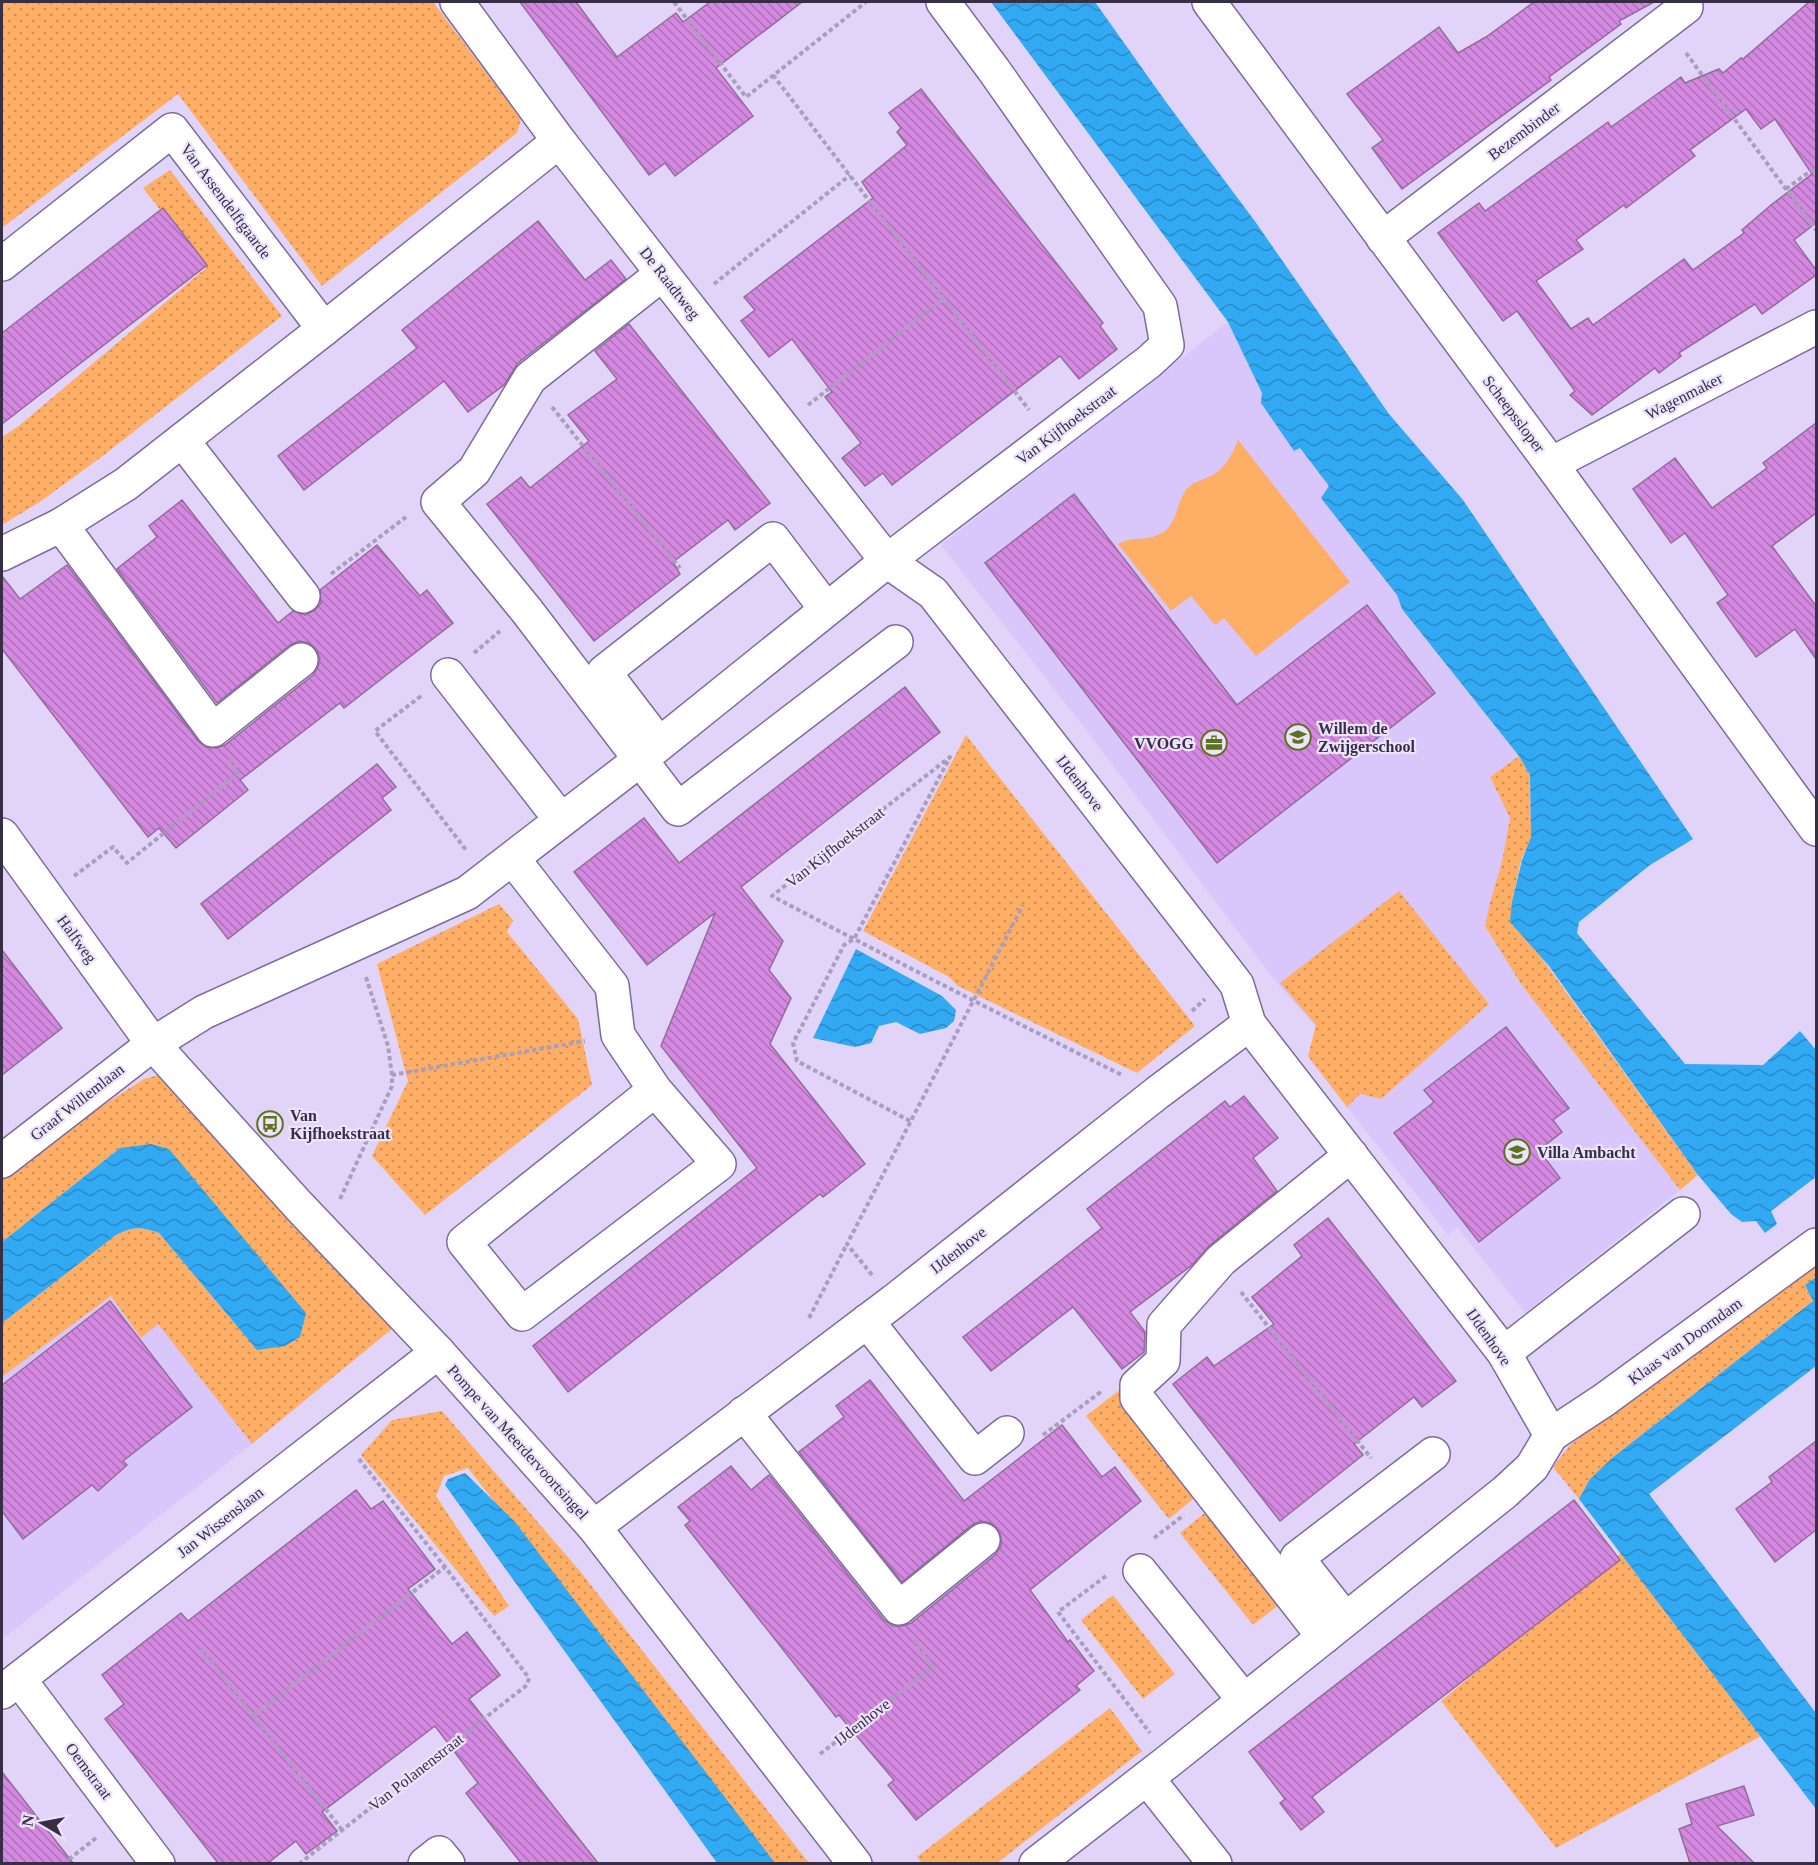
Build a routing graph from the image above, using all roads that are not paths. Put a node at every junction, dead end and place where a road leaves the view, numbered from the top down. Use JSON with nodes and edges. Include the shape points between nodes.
{"nodes":[{"id":1,"x":457,"y":2,"type":"edge"},
{"id":2,"x":943,"y":2,"type":"edge"},
{"id":3,"x":1209,"y":2,"type":"edge"},
{"id":4,"x":1673,"y":12,"type":"edge"},
{"id":5,"x":559,"y":141,"type":"junction"},
{"id":6,"x":1383,"y":238,"type":"junction"},
{"id":7,"x":2,"y":264,"type":"edge"},
{"id":8,"x":662,"y":274,"type":"junction"},
{"id":9,"x":1816,"y":327,"type":"edge"},
{"id":10,"x":324,"y":329,"type":"junction"},
{"id":11,"x":182,"y":440,"type":"junction"},
{"id":12,"x":1551,"y":464,"type":"junction"},
{"id":13,"x":60,"y":525,"type":"junction"},
{"id":14,"x":2,"y":554,"type":"edge"},
{"id":15,"x":887,"y":561,"type":"junction"},
{"id":16,"x":303,"y":596,"type":"road end"},
{"id":17,"x":826,"y":609,"type":"junction"},
{"id":18,"x":896,"y":642,"type":"dead end"},
{"id":19,"x":301,"y":660,"type":"dead end"},
{"id":20,"x":448,"y":675,"type":"road end"},
{"id":21,"x":650,"y":752,"type":"junction"},
{"id":22,"x":561,"y":820,"type":"junction"},
{"id":23,"x":1814,"y":820,"type":"edge"},
{"id":24,"x":2,"y":835,"type":"edge"},
{"id":25,"x":500,"y":868,"type":"junction"},
{"id":26,"x":1249,"y":1024,"type":"junction"},
{"id":27,"x":153,"y":1044,"type":"junction"},
{"id":28,"x":655,"y":1090,"type":"junction"},
{"id":29,"x":1351,"y":1155,"type":"junction"},
{"id":30,"x":2,"y":1161,"type":"edge"},
{"id":31,"x":1683,"y":1214,"type":"dead end"},
{"id":32,"x":1816,"y":1245,"type":"edge"},
{"id":33,"x":867,"y":1321,"type":"junction"},
{"id":34,"x":438,"y":1352,"type":"junction"},
{"id":35,"x":1504,"y":1353,"type":"junction"},
{"id":36,"x":744,"y":1413,"type":"junction"},
{"id":37,"x":1007,"y":1433,"type":"road end"},
{"id":38,"x":1551,"y":1435,"type":"junction"},
{"id":39,"x":1433,"y":1454,"type":"dead end"},
{"id":40,"x":594,"y":1527,"type":"junction"},
{"id":41,"x":983,"y":1540,"type":"dead end"},
{"id":42,"x":1135,"y":1564,"type":"road end"},
{"id":43,"x":1335,"y":1628,"type":"junction"},
{"id":44,"x":10,"y":1686,"type":"edge"},
{"id":45,"x":1244,"y":1700,"type":"junction"},
{"id":46,"x":1159,"y":1769,"type":"junction"},
{"id":47,"x":158,"y":1863,"type":"edge"},
{"id":48,"x":425,"y":1863,"type":"edge"},
{"id":49,"x":448,"y":1863,"type":"edge"},
{"id":50,"x":855,"y":1863,"type":"edge"},
{"id":51,"x":1036,"y":1863,"type":"edge"},
{"id":52,"x":1215,"y":1863,"type":"edge"}],
"edges":[{"from":1,"to":5,"type":"street","name":"De Raadtweg"},
{"from":2,"to":15,"type":"street","name":"Van Kijfhoekstraat","via":[[1160,306],[1167,345]]},
{"from":3,"to":6,"type":"street","name":"Scheepssloper"},
{"from":4,"to":6,"type":"street","name":"Bezembinder"},
{"from":5,"to":8,"type":"street","name":"De Raadtweg"},
{"from":5,"to":10,"type":"street"},
{"from":6,"to":12,"type":"street","name":"Scheepssloper"},
{"from":7,"to":10,"type":"street","name":"Van Assendelftgaarde","via":[[172,130]]},
{"from":8,"to":15,"type":"street","name":"De Raadtweg"},
{"from":8,"to":21,"type":"street","via":[[530,378],[474,471],[438,502]]},
{"from":9,"to":12,"type":"street","name":"Wagenmaker"},
{"from":10,"to":11,"type":"street"},
{"from":11,"to":13,"type":"street","via":[[126,484]]},
{"from":11,"to":16,"type":"street"},
{"from":12,"to":23,"type":"street","name":"Scheepssloper"},
{"from":13,"to":14,"type":"street"},
{"from":13,"to":19,"type":"street","via":[[213,730]]},
{"from":15,"to":17,"type":"street","name":"Van Kijfhoekstraat"},
{"from":15,"to":26,"type":"street","name":"IJdenhove","via":[[933,593],[1237,985]]},
{"from":17,"to":21,"type":"street","name":"Van Kijfhoekstraat"},
{"from":17,"to":21,"type":"street","via":[[773,539],[604,672]]},
{"from":18,"to":21,"type":"street","via":[[678,809]]},
{"from":20,"to":22,"type":"street"},
{"from":21,"to":22,"type":"street","name":"Van Kijfhoekstraat"},
{"from":22,"to":25,"type":"street","name":"Van Kijfhoekstraat"},
{"from":24,"to":27,"type":"street","name":"Halfweg"},
{"from":25,"to":27,"type":"street","name":"Van Kijfhoekstraat","via":[[467,893],[204,1012]]},
{"from":25,"to":28,"type":"street","via":[[612,986],[618,1035]]},
{"from":26,"to":29,"type":"street","name":"IJdenhove"},
{"from":26,"to":33,"type":"street","name":"IJdenhove"},
{"from":27,"to":30,"type":"street","name":"Graaf Willemlaan"},
{"from":27,"to":34,"type":"street","name":"Pompe van Meerdervoortsingel","via":[[316,1225]]},
{"from":28,"to":28,"type":"street","via":[[719,1164],[522,1314],[464,1242]]},
{"from":29,"to":35,"type":"street","name":"IJdenhove"},
{"from":29,"to":43,"type":"street","via":[[1218,1263],[1164,1325],[1163,1361],[1137,1385],[1137,1398],[1211,1493]]},
{"from":31,"to":35,"type":"street"},
{"from":32,"to":38,"type":"street","name":"Klaas van Doorndam"},
{"from":33,"to":36,"type":"street","name":"IJdenhove"},
{"from":33,"to":37,"type":"street","via":[[975,1458]]},
{"from":34,"to":40,"type":"street","name":"Pompe van Meerdervoortsingel"},
{"from":34,"to":44,"type":"street","name":"Jan Wissenslaan"},
{"from":35,"to":38,"type":"street","name":"IJdenhove"},
{"from":36,"to":40,"type":"street","name":"IJdenhove"},
{"from":36,"to":41,"type":"street","via":[[899,1608]]},
{"from":38,"to":43,"type":"street","via":[[1532,1467],[1505,1492]]},
{"from":39,"to":43,"type":"street","via":[[1297,1558]]},
{"from":40,"to":50,"type":"street","name":"Pompe van Meerdervoortsingel"},
{"from":42,"to":45,"type":"street"},
{"from":43,"to":45,"type":"street"},
{"from":44,"to":47,"type":"street","name":"Oemstraat"},
{"from":45,"to":46,"type":"street"},
{"from":46,"to":51,"type":"street"},
{"from":46,"to":52,"type":"street"},
{"from":48,"to":49,"type":"street","via":[[439,1852]]}]}
